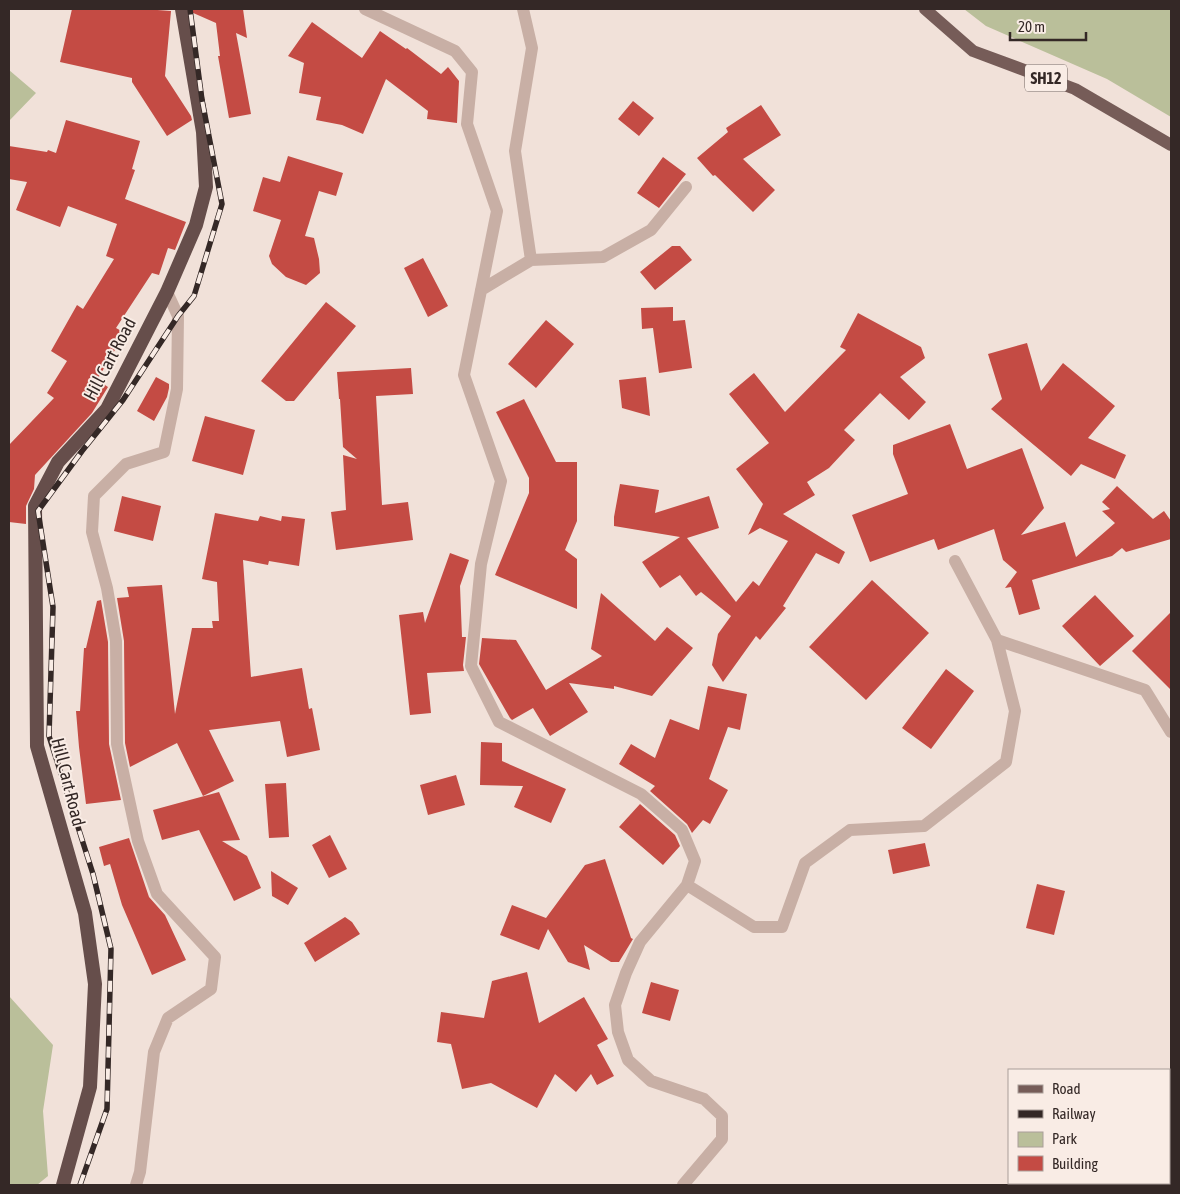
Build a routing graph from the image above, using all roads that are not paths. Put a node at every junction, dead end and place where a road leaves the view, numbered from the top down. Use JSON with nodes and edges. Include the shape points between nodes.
{"nodes":[{"id":1,"x":182,"y":9,"type":"edge"},
{"id":2,"x":365,"y":9,"type":"edge"},
{"id":3,"x":523,"y":9,"type":"edge"},
{"id":4,"x":925,"y":9,"type":"edge"},
{"id":5,"x":1171,"y":145,"type":"edge"},
{"id":6,"x":686,"y":187,"type":"dead end"},
{"id":7,"x":531,"y":260,"type":"junction"},
{"id":8,"x":481,"y":290,"type":"junction"},
{"id":9,"x":167,"y":292,"type":"junction"},
{"id":10,"x":955,"y":561,"type":"dead end"},
{"id":11,"x":997,"y":640,"type":"junction"},
{"id":12,"x":1171,"y":732,"type":"edge"},
{"id":13,"x":687,"y":885,"type":"junction"},
{"id":14,"x":63,"y":1185,"type":"edge"},
{"id":15,"x":136,"y":1185,"type":"edge"},
{"id":16,"x":683,"y":1185,"type":"edge"}],
"edges":[{"from":1,"to":9,"type":"highway","name":"Hill Cart Road","via":[[203,132],[206,186],[196,225]]},
{"from":2,"to":8,"type":"street","via":[[455,51],[472,72],[467,124],[497,210]]},
{"from":3,"to":7,"type":"street","via":[[532,48],[515,151]]},
{"from":4,"to":5,"type":"main road","number":"SH12","via":[[973,51],[1075,89]]},
{"from":6,"to":7,"type":"street","via":[[651,230],[604,257]]},
{"from":7,"to":8,"type":"street"},
{"from":8,"to":13,"type":"street","via":[[464,375],[501,481],[481,564],[471,666],[499,722],[641,794],[682,830],[695,861]]},
{"from":9,"to":14,"type":"highway","name":"Hill Cart Road","via":[[107,409],[58,462],[35,506],[37,746],[84,913],[95,984],[90,1087]]},
{"from":9,"to":15,"type":"street","via":[[178,316],[177,389],[164,452],[126,464],[94,496],[92,532],[107,588],[116,641],[117,744],[138,841],[158,894],[215,957],[211,989],[168,1018],[154,1052]]},
{"from":10,"to":11,"type":"street"},
{"from":11,"to":12,"type":"street","via":[[1145,690]]},
{"from":11,"to":13,"type":"street","via":[[1015,711],[1006,762],[924,826],[850,830],[812,857],[805,863],[782,927],[754,927]]},
{"from":13,"to":16,"type":"street","via":[[640,942],[615,1005],[618,1032],[628,1060],[651,1081],[704,1099],[722,1116],[722,1139]]}]}
